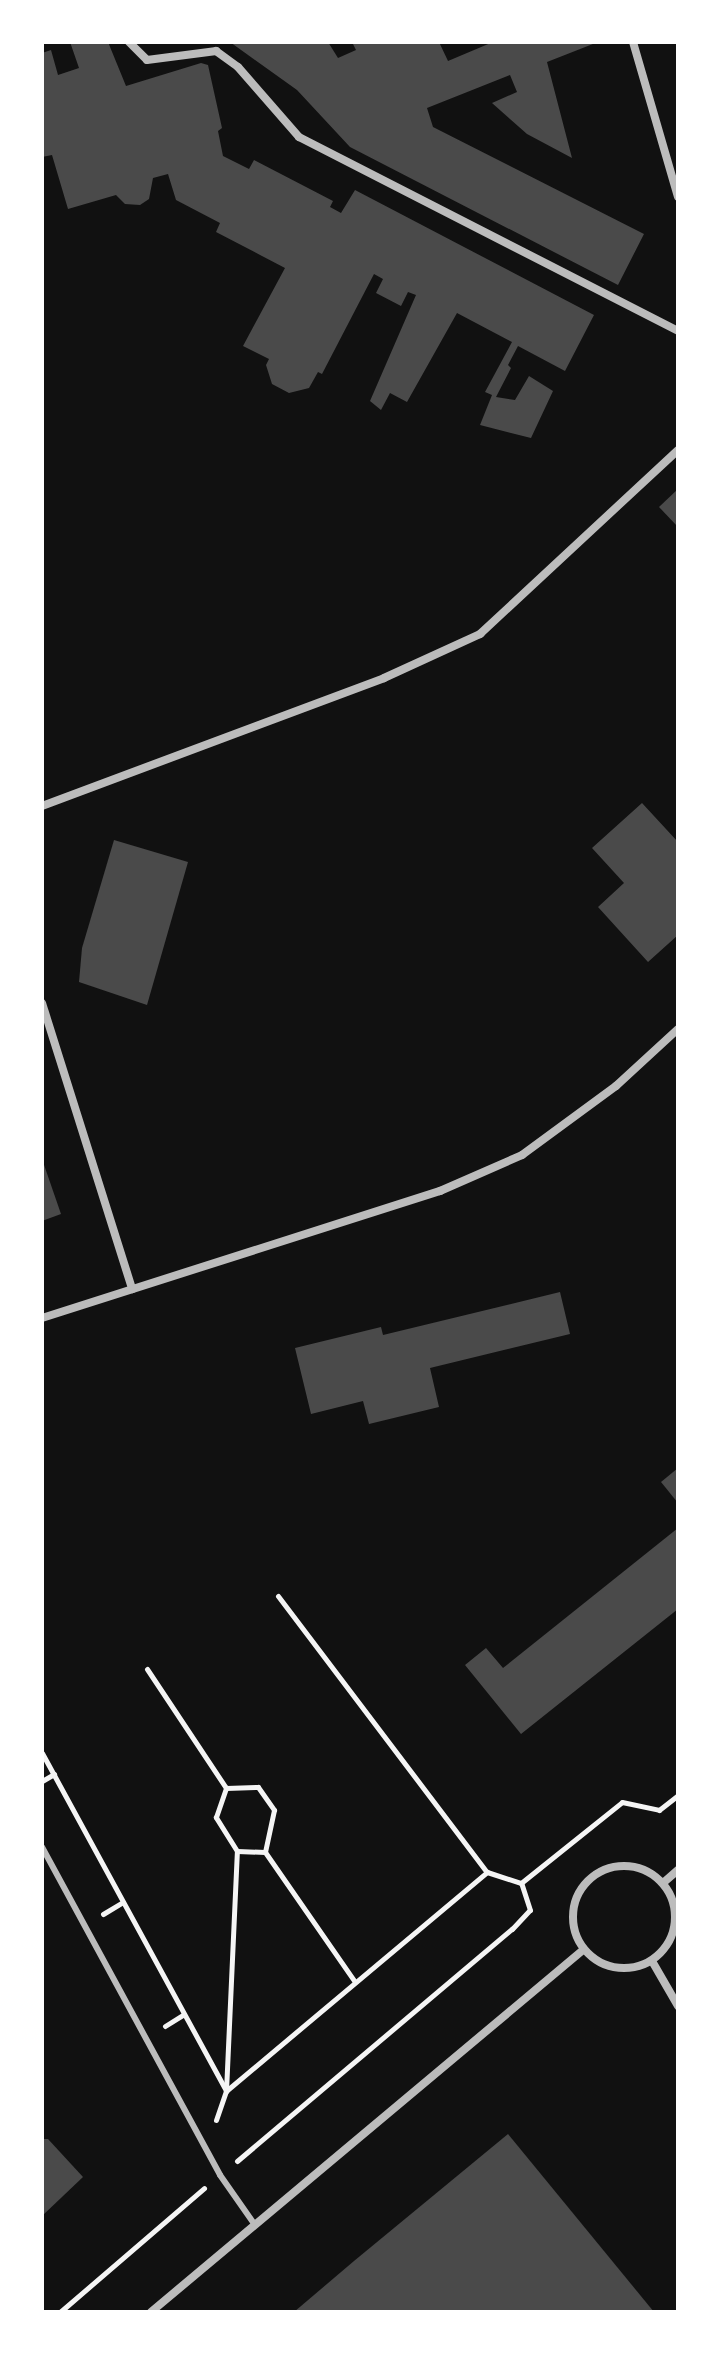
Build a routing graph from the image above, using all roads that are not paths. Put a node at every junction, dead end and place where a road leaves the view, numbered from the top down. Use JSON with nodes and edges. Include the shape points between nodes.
{"nodes":[{"id":1,"x":129,"y":42,"type":"edge"},
{"id":2,"x":633,"y":42,"type":"edge"},
{"id":3,"x":678,"y":197,"type":"edge"},
{"id":4,"x":678,"y":331,"type":"edge"},
{"id":5,"x":678,"y":450,"type":"edge"},
{"id":6,"x":42,"y":806,"type":"edge"},
{"id":7,"x":42,"y":1003,"type":"edge"},
{"id":8,"x":678,"y":1029,"type":"edge"},
{"id":9,"x":132,"y":1289,"type":"junction"},
{"id":10,"x":42,"y":1318,"type":"edge"},
{"id":11,"x":42,"y":1847,"type":"edge"},
{"id":12,"x":678,"y":1870,"type":"edge"},
{"id":13,"x":663,"y":1883,"type":"junction"},
{"id":14,"x":583,"y":1950,"type":"junction"},
{"id":15,"x":652,"y":1961,"type":"junction"},
{"id":16,"x":678,"y":2006,"type":"edge"},
{"id":17,"x":255,"y":2225,"type":"junction"},
{"id":18,"x":151,"y":2312,"type":"edge"}],
"edges":[{"from":1,"to":4,"type":"street","via":[[147,60],[216,51],[238,67],[299,137]]},
{"from":2,"to":3,"type":"street"},
{"from":5,"to":6,"type":"street","via":[[480,634],[384,678]]},
{"from":7,"to":9,"type":"street"},
{"from":8,"to":9,"type":"street","via":[[616,1086],[522,1155],[440,1191]]},
{"from":9,"to":10,"type":"street"},
{"from":11,"to":17,"type":"lane","via":[[220,2175]]},
{"from":12,"to":13,"type":"street"},
{"from":13,"to":14,"type":"street","via":[[649,1872],[614,1866],[584,1884],[572,1916]]},
{"from":13,"to":15,"type":"street","via":[[672,1898],[673,1932]]},
{"from":14,"to":15,"type":"street","via":[[608,1966],[638,1967]]},
{"from":14,"to":17,"type":"street"},
{"from":15,"to":16,"type":"street"},
{"from":17,"to":18,"type":"street"}]}
